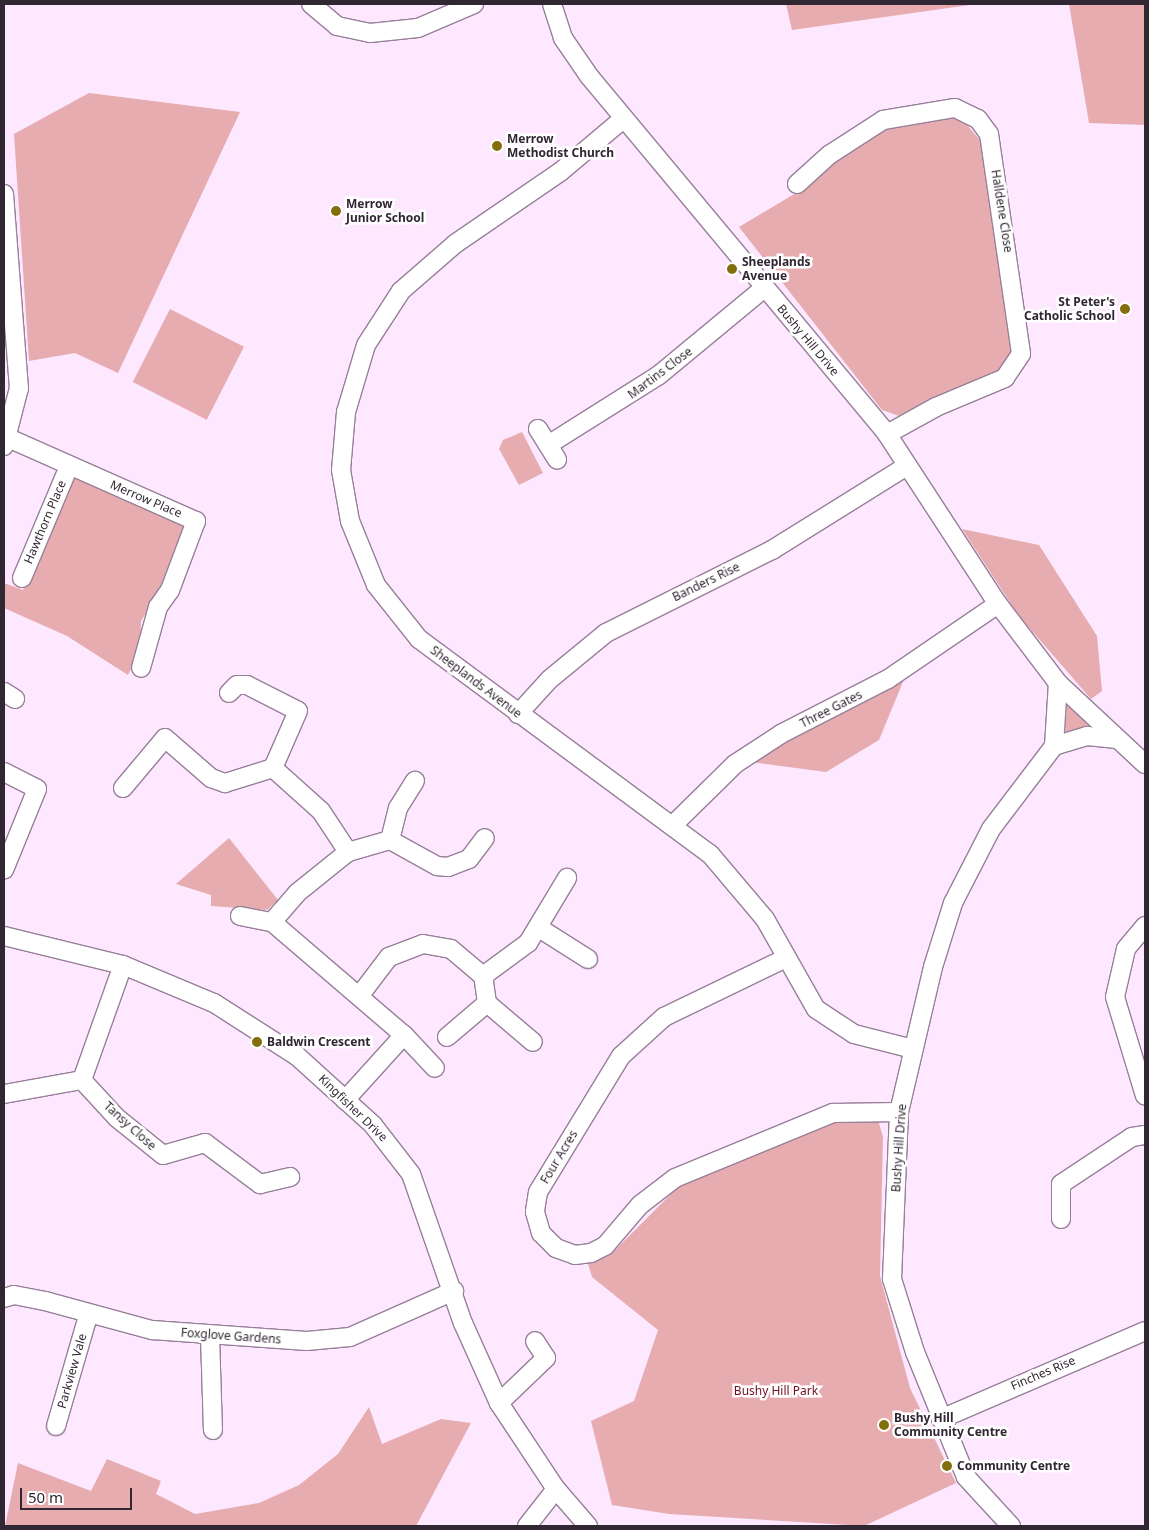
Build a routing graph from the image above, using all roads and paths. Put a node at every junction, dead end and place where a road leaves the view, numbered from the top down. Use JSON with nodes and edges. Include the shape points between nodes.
{"nodes":[{"id":1,"x":312,"y":4,"type":"edge"},
{"id":2,"x":474,"y":4,"type":"edge"},
{"id":3,"x":552,"y":4,"type":"edge"},
{"id":4,"x":624,"y":119,"type":"junction"},
{"id":5,"x":797,"y":184,"type":"dead end"},
{"id":6,"x":4,"y":194,"type":"edge"},
{"id":7,"x":763,"y":288,"type":"junction"},
{"id":8,"x":10,"y":327,"type":"edge"},
{"id":9,"x":538,"y":429,"type":"dead end"},
{"id":10,"x":888,"y":434,"type":"junction"},
{"id":11,"x":5,"y":441,"type":"edge"},
{"id":12,"x":69,"y":466,"type":"junction"},
{"id":13,"x":907,"y":466,"type":"junction"},
{"id":14,"x":22,"y":578,"type":"dead end"},
{"id":15,"x":998,"y":604,"type":"junction"},
{"id":16,"x":141,"y":668,"type":"dead end"},
{"id":17,"x":1058,"y":683,"type":"junction"},
{"id":18,"x":229,"y":693,"type":"dead end"},
{"id":19,"x":518,"y":714,"type":"junction"},
{"id":20,"x":1117,"y":739,"type":"junction"},
{"id":21,"x":1054,"y":746,"type":"junction"},
{"id":22,"x":1145,"y":764,"type":"edge"},
{"id":23,"x":273,"y":768,"type":"junction"},
{"id":24,"x":4,"y":772,"type":"edge"},
{"id":25,"x":414,"y":781,"type":"dead end"},
{"id":26,"x":123,"y":788,"type":"dead end"},
{"id":27,"x":674,"y":824,"type":"junction"},
{"id":28,"x":485,"y":838,"type":"dead end"},
{"id":29,"x":390,"y":840,"type":"junction"},
{"id":30,"x":348,"y":852,"type":"junction"},
{"id":31,"x":4,"y":870,"type":"edge"},
{"id":32,"x":568,"y":878,"type":"dead end"},
{"id":33,"x":240,"y":916,"type":"dead end"},
{"id":34,"x":272,"y":922,"type":"junction"},
{"id":35,"x":1145,"y":926,"type":"edge"},
{"id":36,"x":539,"y":928,"type":"junction"},
{"id":37,"x":4,"y":936,"type":"edge"},
{"id":38,"x":588,"y":959,"type":"dead end"},
{"id":39,"x":784,"y":959,"type":"junction"},
{"id":40,"x":123,"y":965,"type":"junction"},
{"id":41,"x":483,"y":976,"type":"junction"},
{"id":42,"x":360,"y":995,"type":"junction"},
{"id":43,"x":487,"y":1003,"type":"junction"},
{"id":44,"x":404,"y":1035,"type":"junction"},
{"id":45,"x":447,"y":1037,"type":"dead end"},
{"id":46,"x":533,"y":1042,"type":"dead end"},
{"id":47,"x":913,"y":1049,"type":"junction"},
{"id":48,"x":435,"y":1068,"type":"dead end"},
{"id":49,"x":82,"y":1080,"type":"junction"},
{"id":50,"x":4,"y":1094,"type":"edge"},
{"id":51,"x":1145,"y":1096,"type":"edge"},
{"id":52,"x":345,"y":1100,"type":"junction"},
{"id":53,"x":899,"y":1112,"type":"junction"},
{"id":54,"x":1145,"y":1135,"type":"edge"},
{"id":55,"x":290,"y":1177,"type":"dead end"},
{"id":56,"x":1061,"y":1219,"type":"dead end"},
{"id":57,"x":454,"y":1291,"type":"junction"},
{"id":58,"x":4,"y":1298,"type":"edge"},
{"id":59,"x":88,"y":1316,"type":"junction"},
{"id":60,"x":1145,"y":1331,"type":"edge"},
{"id":61,"x":210,"y":1336,"type":"junction"},
{"id":62,"x":535,"y":1341,"type":"dead end"},
{"id":63,"x":499,"y":1403,"type":"junction"},
{"id":64,"x":941,"y":1419,"type":"junction"},
{"id":65,"x":56,"y":1426,"type":"dead end"},
{"id":66,"x":213,"y":1430,"type":"dead end"},
{"id":67,"x":556,"y":1489,"type":"junction"},
{"id":68,"x":527,"y":1526,"type":"edge"},
{"id":69,"x":588,"y":1526,"type":"edge"},
{"id":70,"x":1011,"y":1526,"type":"edge"}],
"edges":[{"from":1,"to":2,"type":"street","via":[[337,26],[370,33],[418,28]]},
{"from":3,"to":4,"type":"street","name":"Bushy Hill Drive","via":[[563,38]]},
{"from":4,"to":7,"type":"street","name":"Bushy Hill Drive","via":[[712,220]]},
{"from":4,"to":19,"type":"street","name":"Sheeplands Avenue","via":[[560,172],[455,244],[401,291],[366,345],[346,412],[341,470],[350,521],[376,585],[419,639]]},
{"from":5,"to":10,"type":"street","name":"Halldene Close","via":[[829,155],[883,120],[955,108],[978,119],[989,134],[1021,354],[1005,378],[936,407]]},
{"from":6,"to":8,"type":"street"},
{"from":7,"to":9,"type":"street","name":"Martins Close","via":[[660,375],[552,452]]},
{"from":7,"to":10,"type":"street","name":"Bushy Hill Drive"},
{"from":8,"to":11,"type":"street","via":[[19,388]]},
{"from":10,"to":13,"type":"street","name":"Bushy Hill Drive"},
{"from":11,"to":12,"type":"street","name":"Merrow Place"},
{"from":12,"to":14,"type":"street","name":"Hawthorn Place"},
{"from":12,"to":16,"type":"street","name":"Merrow Place","via":[[196,521],[170,590],[158,607]]},
{"from":13,"to":15,"type":"street","name":"Bushy Hill Drive"},
{"from":13,"to":19,"type":"street","name":"Banders Rise","via":[[772,550],[606,633],[550,679]]},
{"from":15,"to":17,"type":"street","name":"Bushy Hill Drive"},
{"from":15,"to":27,"type":"street","name":"Three Gates","via":[[888,679],[781,734],[735,764]]},
{"from":17,"to":20,"type":"street","name":"Bushy Hill Drive"},
{"from":17,"to":21,"type":"street"},
{"from":18,"to":23,"type":"street","via":[[237,685],[247,685],[298,711]]},
{"from":19,"to":27,"type":"street","name":"Sheeplands Avenue"},
{"from":20,"to":21,"type":"street","via":[[1087,736]]},
{"from":20,"to":22,"type":"street","name":"Bushy Hill Drive"},
{"from":21,"to":47,"type":"street","name":"Bushy Hill Drive","via":[[990,829],[954,903]]},
{"from":23,"to":26,"type":"street","via":[[225,783],[212,778],[165,738]]},
{"from":23,"to":30,"type":"street","via":[[321,812]]},
{"from":24,"to":31,"type":"street","via":[[37,789]]},
{"from":25,"to":29,"type":"street","via":[[398,808]]},
{"from":27,"to":39,"type":"street","name":"Sheeplands Avenue","via":[[734,878],[765,919]]},
{"from":28,"to":29,"type":"street","via":[[469,859],[448,867],[437,866]]},
{"from":29,"to":30,"type":"street"},
{"from":30,"to":34,"type":"street","via":[[297,893]]},
{"from":32,"to":36,"type":"street"},
{"from":33,"to":34,"type":"street"},
{"from":34,"to":42,"type":"street","via":[[335,981]]},
{"from":35,"to":51,"type":"street","via":[[1126,949],[1115,997]]},
{"from":36,"to":38,"type":"street"},
{"from":36,"to":41,"type":"street","via":[[523,948]]},
{"from":37,"to":40,"type":"street","name":"Kingfisher Drive"},
{"from":39,"to":47,"type":"street","name":"Sheeplands Avenue","via":[[816,1009],[854,1034]]},
{"from":39,"to":53,"type":"street","name":"Four Acres","via":[[664,1017],[621,1056],[538,1192],[535,1212],[541,1233],[556,1248],[575,1254],[591,1253],[605,1246],[640,1206],[675,1178],[833,1113]]},
{"from":40,"to":49,"type":"street"},
{"from":40,"to":52,"type":"street","name":"Kingfisher Drive","via":[[179,986],[263,1032]]},
{"from":41,"to":42,"type":"street","via":[[451,949],[423,944],[389,957]]},
{"from":41,"to":43,"type":"street"},
{"from":42,"to":44,"type":"street"},
{"from":43,"to":45,"type":"street"},
{"from":43,"to":46,"type":"street"},
{"from":44,"to":48,"type":"street"},
{"from":44,"to":52,"type":"street"},
{"from":47,"to":53,"type":"street","name":"Bushy Hill Drive"},
{"from":49,"to":50,"type":"street"},
{"from":49,"to":55,"type":"street","name":"Tansy Close","via":[[117,1118],[163,1155],[205,1143],[260,1184]]},
{"from":52,"to":57,"type":"street","name":"Kingfisher Drive","via":[[390,1144],[411,1174]]},
{"from":53,"to":64,"type":"street","name":"Bushy Hill Drive","via":[[892,1279]]},
{"from":54,"to":56,"type":"street","via":[[1118,1145],[1062,1184]]},
{"from":57,"to":61,"type":"street","name":"Foxglove Gardens","via":[[350,1337],[307,1341]]},
{"from":57,"to":63,"type":"street","name":"Kingfisher Drive","via":[[473,1349]]},
{"from":58,"to":59,"type":"street","name":"Foxglove Gardens","via":[[14,1295],[45,1301]]},
{"from":59,"to":61,"type":"street","name":"Foxglove Gardens"},
{"from":59,"to":65,"type":"street","name":"Parkview Vale"},
{"from":60,"to":64,"type":"street","name":"Finches Rise"},
{"from":61,"to":66,"type":"street"},
{"from":62,"to":63,"type":"street","via":[[546,1358]]},
{"from":63,"to":67,"type":"street","name":"Kingfisher Drive"},
{"from":64,"to":70,"type":"street","name":"Bushy Hill Drive","via":[[966,1477]]},
{"from":67,"to":68,"type":"street"},
{"from":67,"to":69,"type":"street","name":"Kingfisher Drive"}]}
